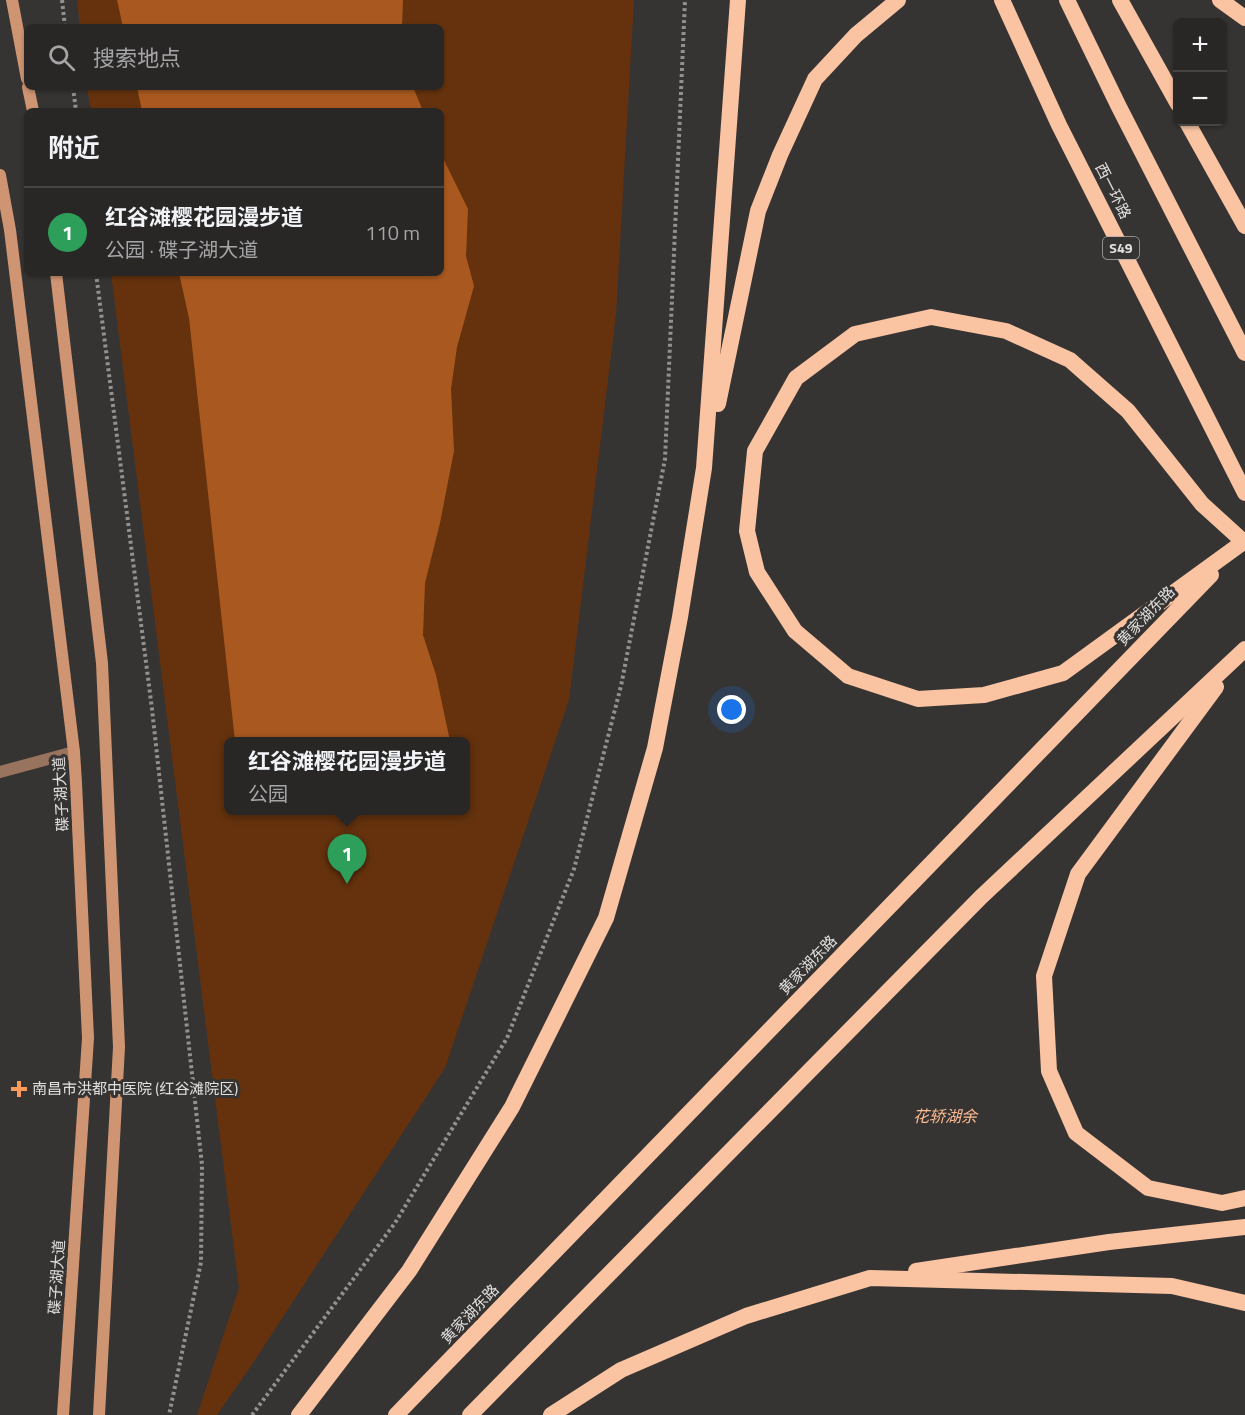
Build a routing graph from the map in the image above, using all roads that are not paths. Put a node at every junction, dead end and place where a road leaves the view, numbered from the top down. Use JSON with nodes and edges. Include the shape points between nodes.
{"nodes":[{"id":1,"x":12,"y":0,"type":"edge"},
{"id":2,"x":738,"y":0,"type":"edge"},
{"id":3,"x":898,"y":0,"type":"edge"},
{"id":4,"x":1002,"y":0,"type":"edge"},
{"id":5,"x":1067,"y":0,"type":"edge"},
{"id":6,"x":1120,"y":0,"type":"edge"},
{"id":7,"x":1220,"y":0,"type":"edge"},
{"id":8,"x":1245,"y":18,"type":"edge"},
{"id":9,"x":24,"y":63,"type":"edge"},
{"id":10,"x":29,"y":90,"type":"edge"},
{"id":11,"x":1173,"y":95,"type":"edge"},
{"id":12,"x":32,"y":108,"type":"edge"},
{"id":13,"x":1189,"y":126,"type":"edge"},
{"id":14,"x":0,"y":175,"type":"edge"},
{"id":15,"x":1245,"y":226,"type":"edge"},
{"id":16,"x":56,"y":276,"type":"edge"},
{"id":17,"x":1245,"y":353,"type":"edge"},
{"id":18,"x":704,"y":468,"type":"junction"},
{"id":19,"x":1245,"y":493,"type":"edge"},
{"id":20,"x":1244,"y":542,"type":"edge"},
{"id":21,"x":1243,"y":652,"type":"edge"},
{"id":22,"x":74,"y":753,"type":"junction"},
{"id":23,"x":0,"y":772,"type":"edge"},
{"id":24,"x":1245,"y":1198,"type":"edge"},
{"id":25,"x":1245,"y":1227,"type":"edge"},
{"id":26,"x":870,"y":1278,"type":"junction"},
{"id":27,"x":1245,"y":1303,"type":"edge"},
{"id":28,"x":63,"y":1415,"type":"edge"},
{"id":29,"x":99,"y":1415,"type":"edge"},
{"id":30,"x":299,"y":1415,"type":"edge"},
{"id":31,"x":396,"y":1415,"type":"edge"},
{"id":32,"x":470,"y":1415,"type":"edge"},
{"id":33,"x":551,"y":1415,"type":"edge"}],
"edges":[{"from":1,"to":9,"type":"main road"},
{"from":2,"to":18,"type":"highway"},
{"from":3,"to":18,"type":"highway","via":[[815,79],[780,154],[758,212]]},
{"from":4,"to":19,"type":"highway","name":"西一环路","number":"S49","via":[[1059,125]]},
{"from":5,"to":17,"type":"highway"},
{"from":6,"to":11,"type":"highway"},
{"from":7,"to":8,"type":"highway"},
{"from":10,"to":12,"type":"main road"},
{"from":13,"to":15,"type":"highway"},
{"from":14,"to":22,"type":"main road","name":"碟子湖大道"},
{"from":16,"to":29,"type":"main road","via":[[102,663],[119,1047]]},
{"from":18,"to":30,"type":"highway","via":[[655,748],[606,918],[512,1107],[409,1271]]},
{"from":20,"to":20,"type":"highway","via":[[1063,673],[984,695],[918,699],[848,676],[795,631],[758,572],[747,531],[756,451],[796,378],[855,334],[931,317],[1005,331],[1070,360],[1128,411],[1202,504]]},
{"from":20,"to":31,"type":"highway","name":"黄家湖东路"},
{"from":21,"to":24,"type":"highway","via":[[1078,874],[1044,976],[1049,1071],[1076,1134],[1148,1188],[1222,1203]]},
{"from":21,"to":32,"type":"highway","via":[[981,897]]},
{"from":22,"to":23,"type":"street"},
{"from":22,"to":28,"type":"main road","name":"碟子湖大道","via":[[88,1038]]},
{"from":25,"to":26,"type":"highway","via":[[1109,1242]]},
{"from":26,"to":27,"type":"highway","via":[[1172,1286]]},
{"from":26,"to":33,"type":"highway","via":[[746,1316],[621,1370]]}]}
